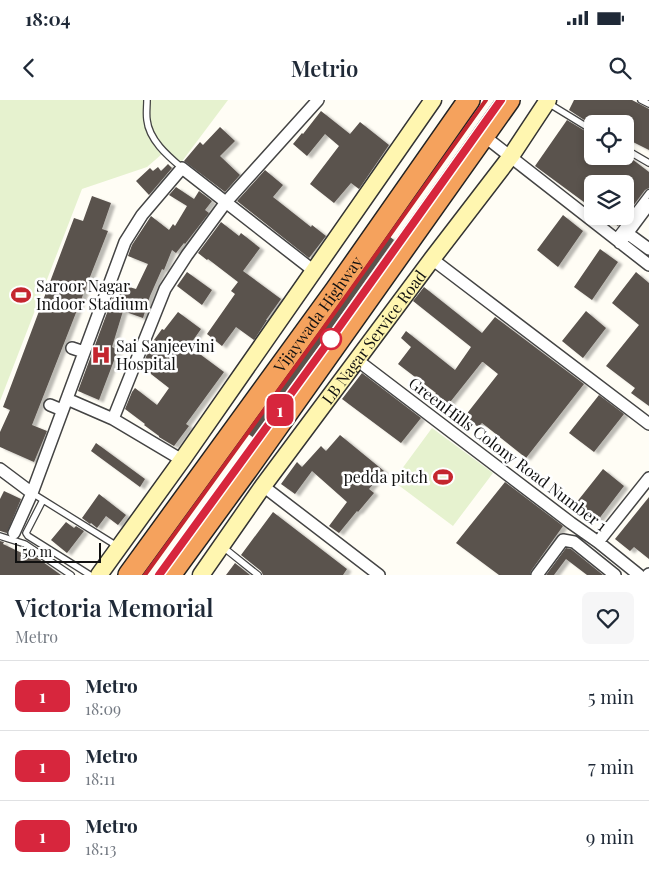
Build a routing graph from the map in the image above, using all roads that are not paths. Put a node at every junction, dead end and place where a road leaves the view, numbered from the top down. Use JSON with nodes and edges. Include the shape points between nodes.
{"nodes":[{"id":1,"x":147,"y":100,"type":"edge"},
{"id":2,"x":318,"y":100,"type":"edge"},
{"id":3,"x":467,"y":100,"type":"edge"},
{"id":4,"x":509,"y":100,"type":"edge"},
{"id":5,"x":641,"y":100,"type":"edge"},
{"id":6,"x":547,"y":101,"type":"edge"},
{"id":7,"x":426,"y":102,"type":"edge"},
{"id":8,"x":649,"y":104,"type":"edge"},
{"id":9,"x":584,"y":125,"type":"edge"},
{"id":10,"x":484,"y":136,"type":"junction"},
{"id":11,"x":634,"y":155,"type":"edge"},
{"id":12,"x":510,"y":156,"type":"junction"},
{"id":13,"x":649,"y":164,"type":"edge"},
{"id":14,"x":182,"y":168,"type":"junction"},
{"id":15,"x":649,"y":193,"type":"edge"},
{"id":16,"x":226,"y":202,"type":"junction"},
{"id":17,"x":649,"y":204,"type":"edge"},
{"id":18,"x":627,"y":233,"type":"junction"},
{"id":19,"x":617,"y":241,"type":"junction"},
{"id":20,"x":649,"y":249,"type":"edge"},
{"id":21,"x":432,"y":258,"type":"junction"},
{"id":22,"x":649,"y":265,"type":"edge"},
{"id":23,"x":314,"y":270,"type":"junction"},
{"id":24,"x":72,"y":348,"type":"dead end"},
{"id":25,"x":84,"y":352,"type":"junction"},
{"id":26,"x":357,"y":360,"type":"junction"},
{"id":27,"x":51,"y":402,"type":"dead end"},
{"id":28,"x":65,"y":404,"type":"junction"},
{"id":29,"x":113,"y":419,"type":"junction"},
{"id":30,"x":649,"y":424,"type":"edge"},
{"id":31,"x":182,"y":460,"type":"junction"},
{"id":32,"x":0,"y":469,"type":"edge"},
{"id":33,"x":649,"y":478,"type":"edge"},
{"id":34,"x":263,"y":486,"type":"junction"},
{"id":35,"x":32,"y":493,"type":"junction"},
{"id":36,"x":186,"y":496,"type":"junction"},
{"id":37,"x":43,"y":500,"type":"junction"},
{"id":38,"x":212,"y":516,"type":"junction"},
{"id":39,"x":571,"y":523,"type":"junction"},
{"id":40,"x":0,"y":536,"type":"edge"},
{"id":41,"x":13,"y":536,"type":"junction"},
{"id":42,"x":598,"y":542,"type":"junction"},
{"id":43,"x":221,"y":546,"type":"junction"},
{"id":44,"x":119,"y":547,"type":"junction"},
{"id":45,"x":631,"y":573,"type":"edge"},
{"id":46,"x":374,"y":574,"type":"edge"},
{"id":47,"x":71,"y":575,"type":"edge"},
{"id":48,"x":90,"y":575,"type":"edge"},
{"id":49,"x":99,"y":575,"type":"edge"},
{"id":50,"x":130,"y":575,"type":"edge"},
{"id":51,"x":170,"y":575,"type":"edge"},
{"id":52,"x":201,"y":575,"type":"edge"},
{"id":53,"x":258,"y":575,"type":"edge"},
{"id":54,"x":529,"y":575,"type":"edge"},
{"id":55,"x":537,"y":575,"type":"edge"},
{"id":56,"x":615,"y":575,"type":"edge"}],
"edges":[{"from":1,"to":14,"type":"lane","via":[[150,132]]},
{"from":2,"to":16,"type":"street"},
{"from":3,"to":36,"type":"highway","name":"Vijaywada Highway","via":[[336,290]]},
{"from":4,"to":10,"type":"highway","name":"Vijaywada Highway"},
{"from":5,"to":8,"type":"lane"},
{"from":6,"to":9,"type":"lane"},
{"from":6,"to":12,"type":"street","name":"LB Nagar Service Road"},
{"from":7,"to":23,"type":"street"},
{"from":10,"to":12,"type":"street"},
{"from":10,"to":38,"type":"highway","name":"Vijaywada Highway"},
{"from":11,"to":13,"type":"lane"},
{"from":12,"to":19,"type":"street"},
{"from":12,"to":21,"type":"street","name":"LB Nagar Service Road"},
{"from":14,"to":16,"type":"street"},
{"from":14,"to":25,"type":"street","via":[[142,215],[125,242],[87,326]]},
{"from":15,"to":19,"type":"lane"},
{"from":16,"to":23,"type":"street"},
{"from":16,"to":29,"type":"street","via":[[165,289]]},
{"from":17,"to":18,"type":"street"},
{"from":18,"to":19,"type":"street"},
{"from":18,"to":20,"type":"street"},
{"from":19,"to":22,"type":"street"},
{"from":21,"to":26,"type":"street","name":"LB Nagar Service Road"},
{"from":21,"to":30,"type":"street"},
{"from":23,"to":31,"type":"street"},
{"from":24,"to":25,"type":"street"},
{"from":25,"to":28,"type":"street"},
{"from":26,"to":34,"type":"street","name":"LB Nagar Service Road"},
{"from":26,"to":39,"type":"street","name":"GreenHills Colony Road Number 1"},
{"from":27,"to":28,"type":"street"},
{"from":28,"to":29,"type":"street"},
{"from":28,"to":35,"type":"street"},
{"from":29,"to":31,"type":"street"},
{"from":31,"to":44,"type":"street"},
{"from":32,"to":35,"type":"street"},
{"from":33,"to":42,"type":"street"},
{"from":34,"to":43,"type":"street","name":"LB Nagar Service Road"},
{"from":34,"to":46,"type":"street"},
{"from":35,"to":37,"type":"lane"},
{"from":35,"to":41,"type":"street"},
{"from":36,"to":38,"type":"highway"},
{"from":36,"to":50,"type":"highway","name":"Vijaywada Highway"},
{"from":37,"to":44,"type":"lane"},
{"from":37,"to":48,"type":"lane","via":[[26,533]]},
{"from":38,"to":51,"type":"highway","name":"Vijaywada Highway"},
{"from":39,"to":42,"type":"street","name":"GreenHills Colony Road Number 1"},
{"from":39,"to":54,"type":"street"},
{"from":40,"to":41,"type":"lane"},
{"from":41,"to":47,"type":"lane"},
{"from":42,"to":45,"type":"street","name":"GreenHills Colony Road Number 1"},
{"from":43,"to":52,"type":"street","name":"LB Nagar Service Road"},
{"from":43,"to":53,"type":"lane"},
{"from":44,"to":49,"type":"street"},
{"from":55,"to":56,"type":"street","via":[[563,540],[574,542]]}]}
